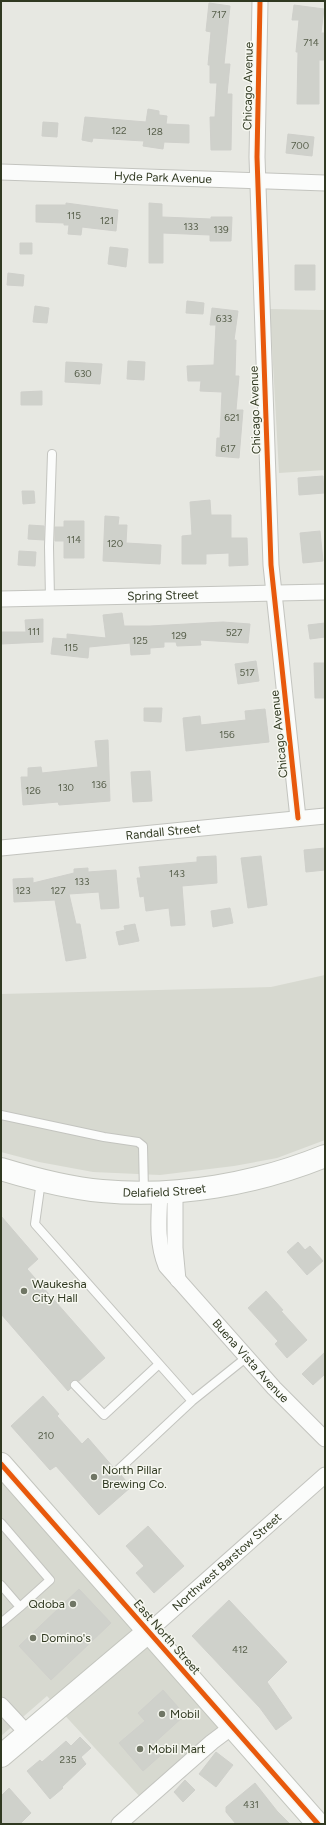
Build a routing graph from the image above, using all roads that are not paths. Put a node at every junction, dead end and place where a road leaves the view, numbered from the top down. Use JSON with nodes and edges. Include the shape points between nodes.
{"nodes":[{"id":1,"x":260,"y":1,"type":"edge"},
{"id":2,"x":1,"y":172,"type":"edge"},
{"id":3,"x":257,"y":182,"type":"junction"},
{"id":4,"x":325,"y":183,"type":"edge"},
{"id":5,"x":52,"y":454,"type":"dead end"},
{"id":6,"x":325,"y":592,"type":"edge"},
{"id":7,"x":274,"y":593,"type":"junction"},
{"id":8,"x":1,"y":599,"type":"edge"},
{"id":9,"x":50,"y":599,"type":"junction"},
{"id":10,"x":325,"y":816,"type":"edge"},
{"id":11,"x":298,"y":818,"type":"junction"},
{"id":12,"x":1,"y":848,"type":"edge"},
{"id":13,"x":1,"y":1115,"type":"edge"},
{"id":14,"x":325,"y":1156,"type":"edge"},
{"id":15,"x":1,"y":1169,"type":"edge"},
{"id":16,"x":42,"y":1181,"type":"junction"},
{"id":17,"x":160,"y":1192,"type":"junction"},
{"id":18,"x":247,"y":1357,"type":"junction"},
{"id":19,"x":159,"y":1364,"type":"junction"},
{"id":20,"x":75,"y":1384,"type":"dead end"},
{"id":21,"x":192,"y":1401,"type":"junction"},
{"id":22,"x":325,"y":1439,"type":"edge"},
{"id":23,"x":117,"y":1470,"type":"dead end"},
{"id":24,"x":6,"y":1473,"type":"edge"},
{"id":25,"x":325,"y":1476,"type":"edge"},
{"id":26,"x":1,"y":1523,"type":"edge"},
{"id":27,"x":1,"y":1585,"type":"edge"},
{"id":28,"x":20,"y":1607,"type":"junction"},
{"id":29,"x":1,"y":1623,"type":"edge"},
{"id":30,"x":148,"y":1631,"type":"junction"},
{"id":31,"x":1,"y":1704,"type":"edge"},
{"id":32,"x":232,"y":1727,"type":"junction"},
{"id":33,"x":27,"y":1733,"type":"junction"},
{"id":34,"x":1,"y":1756,"type":"edge"},
{"id":35,"x":313,"y":1822,"type":"edge"},
{"id":36,"x":119,"y":1824,"type":"edge"}],
"edges":[{"from":1,"to":3,"type":"street","name":"Chicago Avenue"},
{"from":2,"to":3,"type":"street","name":"Hyde Park Avenue"},
{"from":3,"to":4,"type":"street","name":"Hyde Park Avenue"},
{"from":3,"to":7,"type":"street","name":"Chicago Avenue"},
{"from":5,"to":9,"type":"lane"},
{"from":6,"to":7,"type":"street","name":"Spring Street"},
{"from":7,"to":9,"type":"street","name":"Spring Street"},
{"from":7,"to":11,"type":"street","name":"Chicago Avenue"},
{"from":8,"to":9,"type":"street","name":"Spring Street"},
{"from":10,"to":11,"type":"street","name":"Randall Street"},
{"from":11,"to":12,"type":"street","name":"Randall Street"},
{"from":13,"to":17,"type":"lane","via":[[138,1142],[143,1146]]},
{"from":14,"to":17,"type":"street","name":"Delafield Street","via":[[298,1167],[235,1184]]},
{"from":15,"to":16,"type":"street","name":"Delafield Street"},
{"from":16,"to":17,"type":"street","name":"Delafield Street","via":[[102,1191]]},
{"from":16,"to":19,"type":"lane","via":[[35,1224]]},
{"from":17,"to":18,"type":"street","name":"Buena Vista Avenue","via":[[159,1240],[166,1266]]},
{"from":18,"to":21,"type":"lane"},
{"from":18,"to":22,"type":"street","name":"Buena Vista Avenue"},
{"from":19,"to":20,"type":"lane","via":[[104,1415]]},
{"from":19,"to":21,"type":"lane"},
{"from":21,"to":23,"type":"lane"},
{"from":24,"to":30,"type":"street","name":"East North Street"},
{"from":25,"to":30,"type":"street","name":"Northwest Barstow Street"},
{"from":26,"to":28,"type":"lane","via":[[50,1580]]},
{"from":27,"to":28,"type":"lane"},
{"from":28,"to":29,"type":"lane"},
{"from":30,"to":32,"type":"street","name":"East North Street"},
{"from":30,"to":33,"type":"street","name":"Northwest Barstow Street"},
{"from":31,"to":33,"type":"street"},
{"from":32,"to":35,"type":"street","name":"East North Street"},
{"from":32,"to":36,"type":"street"},
{"from":33,"to":34,"type":"street","name":"Northwest Barstow Street"}]}
